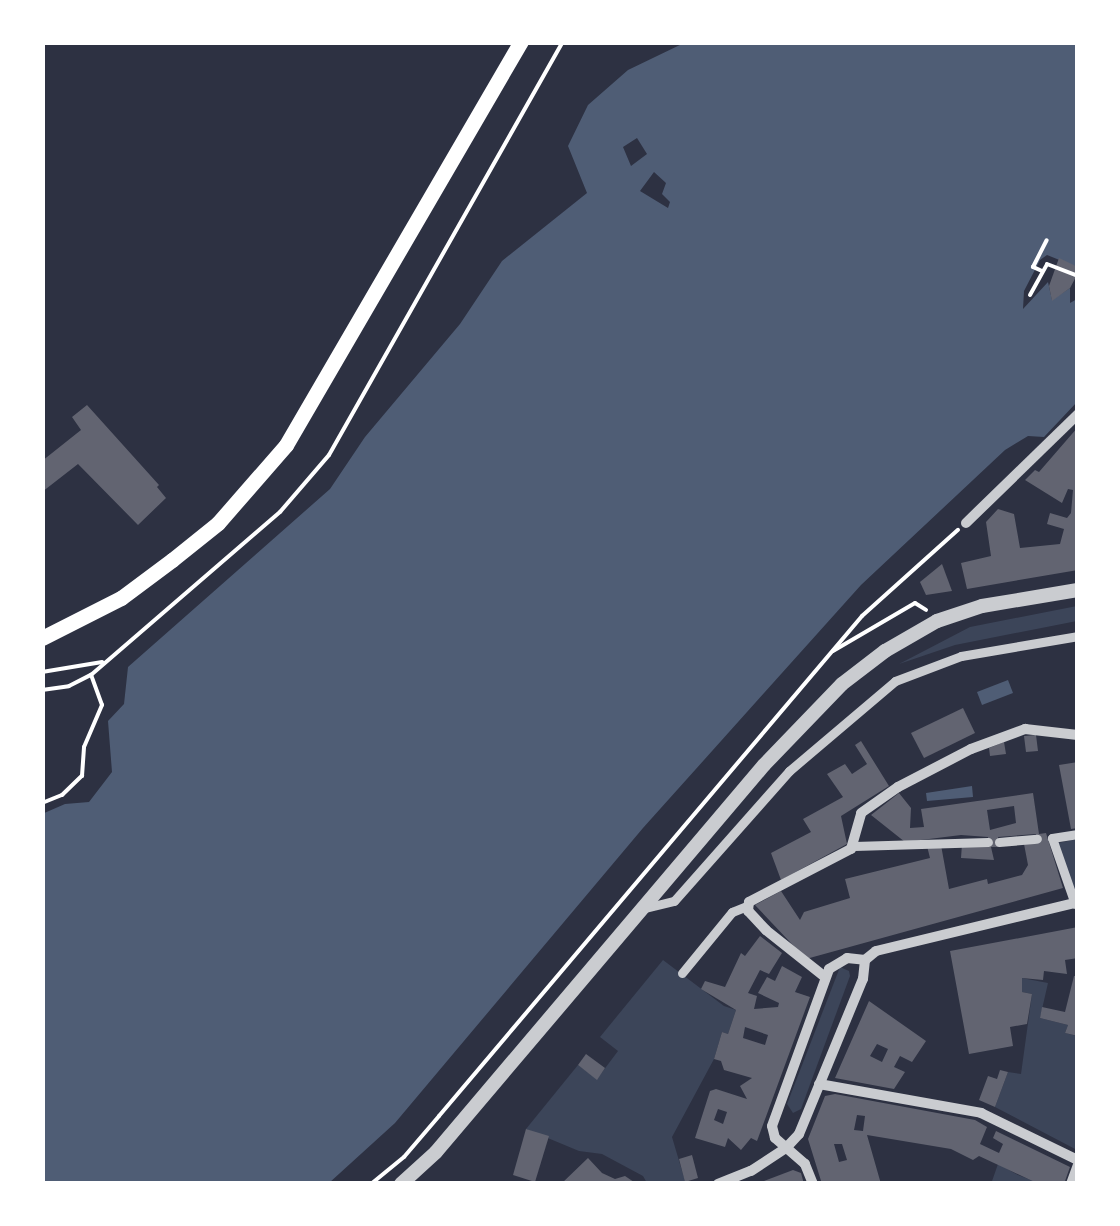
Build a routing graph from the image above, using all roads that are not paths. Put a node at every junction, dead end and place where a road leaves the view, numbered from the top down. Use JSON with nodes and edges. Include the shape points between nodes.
{"nodes":[{"id":1,"x":522,"y":42,"type":"edge"},
{"id":2,"x":1078,"y":414,"type":"edge"},
{"id":3,"x":966,"y":523,"type":"road end"},
{"id":4,"x":1078,"y":590,"type":"edge"},
{"id":5,"x":1078,"y":636,"type":"edge"},
{"id":6,"x":42,"y":638,"type":"edge"},
{"id":7,"x":1078,"y":735,"type":"edge"},
{"id":8,"x":1078,"y":834,"type":"edge"},
{"id":9,"x":1046,"y":838,"type":"junction"},
{"id":10,"x":854,"y":846,"type":"junction"},
{"id":11,"x":1074,"y":904,"type":"edge"},
{"id":12,"x":747,"y":906,"type":"junction"},
{"id":13,"x":641,"y":909,"type":"junction"},
{"id":14,"x":865,"y":960,"type":"junction"},
{"id":15,"x":682,"y":973,"type":"dead end"},
{"id":16,"x":825,"y":978,"type":"junction"},
{"id":17,"x":819,"y":1084,"type":"junction"},
{"id":18,"x":786,"y":1148,"type":"junction"},
{"id":19,"x":1078,"y":1163,"type":"edge"},
{"id":20,"x":401,"y":1184,"type":"edge"},
{"id":21,"x":718,"y":1184,"type":"edge"},
{"id":22,"x":813,"y":1184,"type":"edge"},
{"id":23,"x":1071,"y":1184,"type":"edge"}],
"edges":[{"from":1,"to":6,"type":"main road","via":[[286,445],[218,522],[172,560],[121,598]]},
{"from":2,"to":3,"type":"street"},
{"from":4,"to":13,"type":"street","via":[[982,606],[936,621],[884,650],[823,702]]},
{"from":5,"to":13,"type":"street","via":[[961,656],[895,681],[789,771],[674,901]]},
{"from":7,"to":10,"type":"street","via":[[1025,729],[975,747],[861,812]]},
{"from":8,"to":9,"type":"street"},
{"from":9,"to":10,"type":"street"},
{"from":9,"to":11,"type":"street"},
{"from":10,"to":12,"type":"street"},
{"from":11,"to":14,"type":"street","via":[[894,943]]},
{"from":12,"to":15,"type":"street","via":[[732,912]]},
{"from":12,"to":16,"type":"street","via":[[790,953]]},
{"from":13,"to":20,"type":"street","via":[[444,1143]]},
{"from":14,"to":16,"type":"street","via":[[834,962]]},
{"from":14,"to":17,"type":"street"},
{"from":16,"to":18,"type":"street","via":[[772,1126]]},
{"from":17,"to":18,"type":"street","via":[[799,1134]]},
{"from":17,"to":19,"type":"street","via":[[981,1113]]},
{"from":18,"to":21,"type":"street"},
{"from":18,"to":22,"type":"street"},
{"from":19,"to":23,"type":"street"}]}
